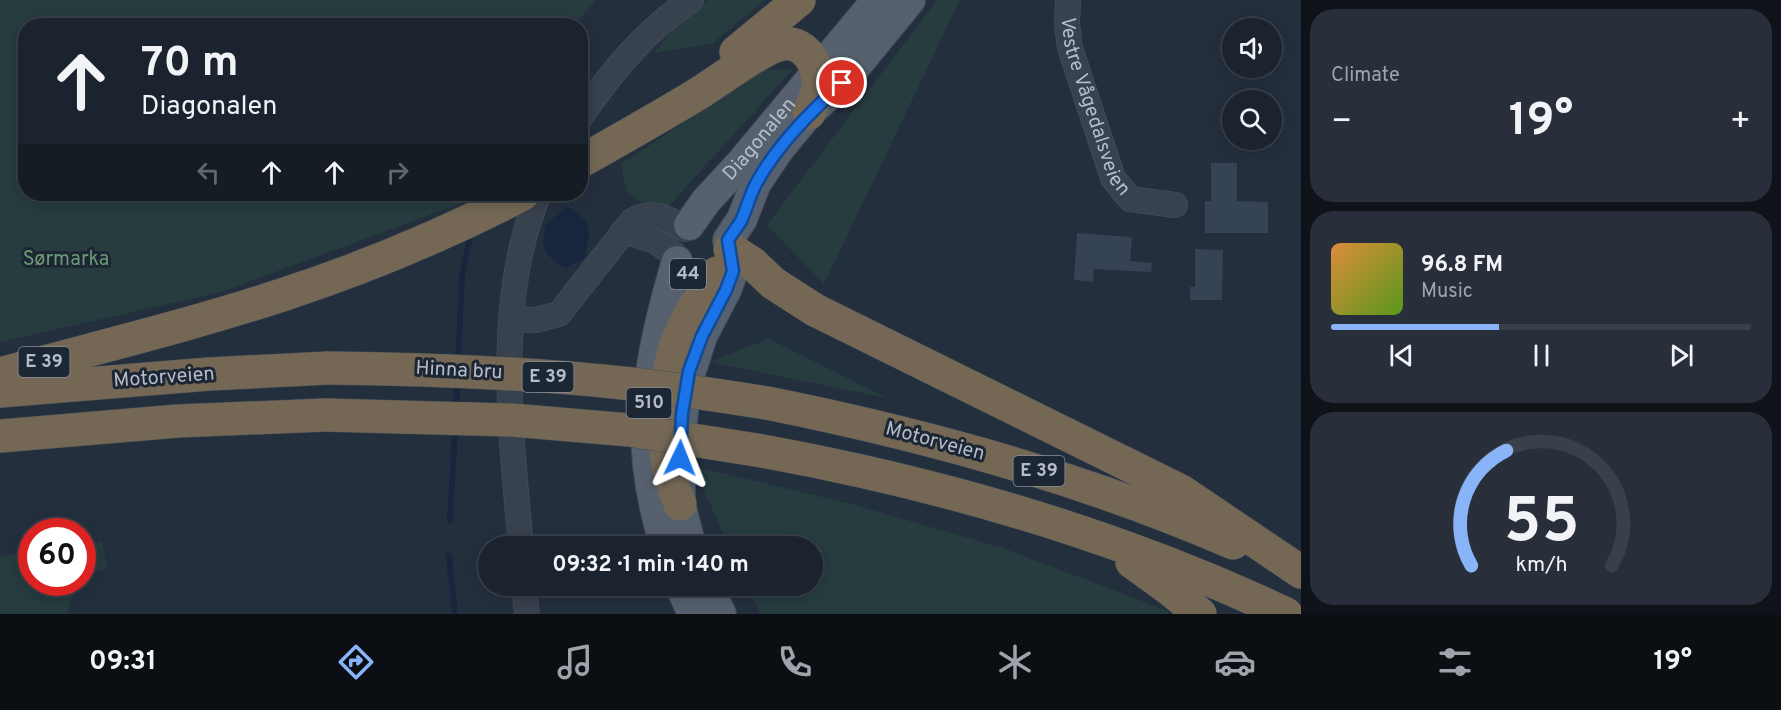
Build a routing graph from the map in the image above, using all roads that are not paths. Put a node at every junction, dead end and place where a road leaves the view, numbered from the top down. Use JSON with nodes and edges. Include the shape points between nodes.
{"nodes":[{"id":1,"x":691,"y":0,"type":"edge"},
{"id":2,"x":800,"y":0,"type":"edge"},
{"id":3,"x":877,"y":0,"type":"edge"},
{"id":4,"x":910,"y":0,"type":"edge"},
{"id":5,"x":1068,"y":0,"type":"edge"},
{"id":6,"x":816,"y":70,"type":"junction"},
{"id":7,"x":588,"y":107,"type":"edge"},
{"id":8,"x":809,"y":113,"type":"junction"},
{"id":9,"x":663,"y":114,"type":"junction"},
{"id":10,"x":588,"y":157,"type":"edge"},
{"id":11,"x":509,"y":201,"type":"edge"},
{"id":12,"x":536,"y":201,"type":"edge"},
{"id":13,"x":1175,"y":205,"type":"dead end"},
{"id":14,"x":681,"y":243,"type":"junction"},
{"id":15,"x":726,"y":254,"type":"junction"},
{"id":16,"x":512,"y":319,"type":"junction"},
{"id":17,"x":328,"y":368,"type":"joint"},
{"id":18,"x":0,"y":374,"type":"edge"},
{"id":19,"x":0,"y":391,"type":"edge"},
{"id":20,"x":767,"y":403,"type":"joint"},
{"id":21,"x":0,"y":436,"type":"edge"},
{"id":22,"x":680,"y":504,"type":"joint"},
{"id":23,"x":1090,"y":534,"type":"junction"},
{"id":24,"x":520,"y":536,"type":"edge"},
{"id":25,"x":662,"y":536,"type":"edge"},
{"id":26,"x":688,"y":536,"type":"edge"},
{"id":27,"x":1301,"y":572,"type":"edge"},
{"id":28,"x":525,"y":596,"type":"edge"},
{"id":29,"x":685,"y":596,"type":"edge"},
{"id":30,"x":712,"y":596,"type":"edge"},
{"id":31,"x":527,"y":614,"type":"edge"},
{"id":32,"x":693,"y":614,"type":"edge"},
{"id":33,"x":721,"y":614,"type":"edge"},
{"id":34,"x":1200,"y":614,"type":"edge"},
{"id":35,"x":1286,"y":614,"type":"edge"}],
"edges":[{"from":1,"to":7,"type":"street","via":[[667,16],[634,48]]},
{"from":2,"to":9,"type":"highway"},
{"from":3,"to":6,"type":"main road","name":"Diagonalen"},
{"from":4,"to":8,"type":"main road","name":"Diagonalen","number":"44","via":[[842,83]]},
{"from":5,"to":13,"type":"street","name":"Vestre Vågedalsveien","via":[[1070,48],[1113,178],[1130,199]]},
{"from":6,"to":8,"type":"highway","via":[[818,88]]},
{"from":6,"to":9,"type":"highway","via":[[804,49],[782,44]]},
{"from":6,"to":14,"type":"main road","name":"Diagonalen","via":[[706,201]]},
{"from":8,"to":15,"type":"main road","name":"Diagonalen","number":"44","via":[[766,167]]},
{"from":9,"to":10,"type":"highway"},
{"from":11,"to":18,"type":"highway","number":"E 39","via":[[439,235],[284,294]]},
{"from":12,"to":16,"type":"street","via":[[517,273]]},
{"from":14,"to":15,"type":"main road","number":"44","via":[[698,222],[707,222],[723,232]]},
{"from":14,"to":15,"type":"main road","number":"44","via":[[686,273],[694,276],[710,277]]},
{"from":14,"to":16,"type":"street","via":[[668,218],[644,215],[623,231],[559,314],[536,320]]},
{"from":14,"to":25,"type":"main road","name":"Diagonalen","number":"510","via":[[655,349],[647,422],[653,503]]},
{"from":15,"to":22,"type":"highway","number":"510","via":[[687,320],[671,364],[667,454]]},
{"from":15,"to":27,"type":"highway","number":"E 39","via":[[752,263],[773,283],[815,310],[1181,491]]},
{"from":16,"to":24,"type":"street","via":[[509,396]]},
{"from":17,"to":19,"type":"highway","name":"Motorveien","number":"E 39"},
{"from":17,"to":20,"type":"highway","name":"Hinna bru","number":"E 39","bridge":true,"via":[[518,374],[632,384]]},
{"from":20,"to":27,"type":"highway","name":"Motorveien","number":"E 39","via":[[892,430],[1024,466],[1170,518]]},
{"from":21,"to":23,"type":"highway","number":"E 39","bridge":true,"via":[[166,422],[325,415],[512,420],[639,432],[762,451],[984,500]]},
{"from":22,"to":26,"type":"main road","number":"510"},
{"from":23,"to":34,"type":"highway","number":"E 39"},
{"from":23,"to":35,"type":"highway","number":"E 39","via":[[1143,552]]},
{"from":28,"to":31,"type":"street"},
{"from":29,"to":32,"type":"main road"},
{"from":30,"to":33,"type":"main road"}]}
